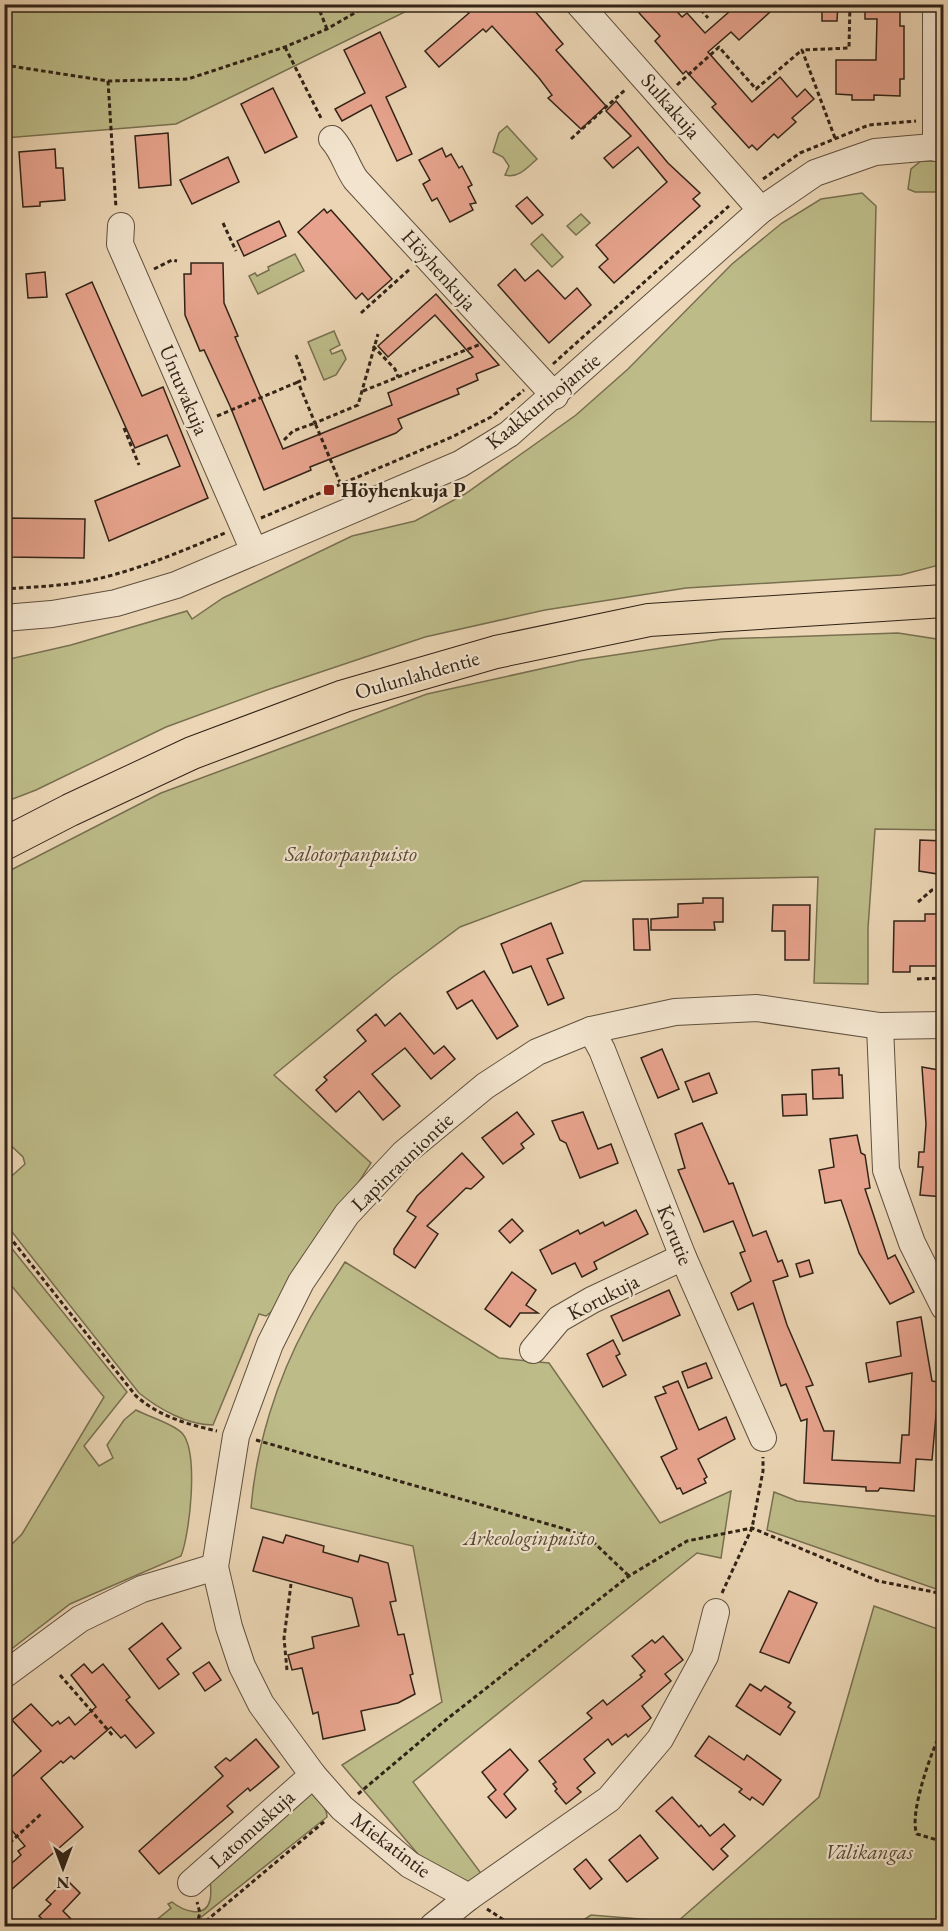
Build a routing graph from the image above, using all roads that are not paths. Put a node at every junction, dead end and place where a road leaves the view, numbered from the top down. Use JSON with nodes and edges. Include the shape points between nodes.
{"nodes":[{"id":1,"x":579,"y":4,"type":"edge"},
{"id":2,"x":936,"y":4,"type":"edge"},
{"id":3,"x":332,"y":140,"type":"road end"},
{"id":4,"x":941,"y":148,"type":"edge"},
{"id":5,"x":753,"y":201,"type":"junction"},
{"id":6,"x":121,"y":226,"type":"road end"},
{"id":7,"x":546,"y":387,"type":"junction"},
{"id":8,"x":254,"y":551,"type":"junction"},
{"id":9,"x":944,"y":601,"type":"edge"},
{"id":10,"x":858,"y":605,"type":"junction"},
{"id":11,"x":944,"y":611,"type":"edge"},
{"id":12,"x":4,"y":618,"type":"edge"},
{"id":13,"x":4,"y":844,"type":"edge"},
{"id":14,"x":944,"y":1025,"type":"edge"},
{"id":15,"x":880,"y":1026,"type":"junction"},
{"id":16,"x":591,"y":1030,"type":"junction"},
{"id":17,"x":683,"y":1257,"type":"junction"},
{"id":18,"x":944,"y":1306,"type":"edge"},
{"id":19,"x":533,"y":1350,"type":"dead end"},
{"id":20,"x":763,"y":1437,"type":"road end"},
{"id":21,"x":216,"y":1567,"type":"junction"},
{"id":22,"x":716,"y":1612,"type":"road end"},
{"id":23,"x":4,"y":1675,"type":"edge"},
{"id":24,"x":313,"y":1775,"type":"junction"},
{"id":25,"x":191,"y":1883,"type":"dead end"},
{"id":26,"x":469,"y":1897,"type":"junction"},
{"id":27,"x":433,"y":1926,"type":"edge"}],
"edges":[{"from":1,"to":5,"type":"street","name":"Sulkakuja"},
{"from":2,"to":4,"type":"street","via":[[936,121]]},
{"from":3,"to":7,"type":"street","name":"Höyhenkuja","via":[[343,150],[345,165],[356,180]]},
{"from":4,"to":5,"type":"street","name":"Kaakkurinojantie","via":[[875,152],[815,172]]},
{"from":5,"to":7,"type":"street","name":"Kaakkurinojantie"},
{"from":6,"to":8,"type":"street","name":"Untuvakuja","via":[[120,244]]},
{"from":7,"to":8,"type":"street","name":"Kaakkurinojantie","via":[[509,434],[460,464]]},
{"from":8,"to":12,"type":"street","name":"Kaakkurinojantie","via":[[176,585],[116,603]]},
{"from":9,"to":10,"type":"main road","name":"Oulunlahdentie"},
{"from":10,"to":11,"type":"main road","name":"Oulunlahdentie"},
{"from":10,"to":13,"type":"main road","name":"Oulunlahdentie","via":[[649,620],[496,652],[344,696],[192,753]]},
{"from":14,"to":15,"type":"street","name":"Lapinrauniontie"},
{"from":15,"to":16,"type":"street","name":"Lapinrauniontie","via":[[757,1008],[675,1012]]},
{"from":15,"to":18,"type":"street","via":[[886,1170],[912,1243]]},
{"from":16,"to":17,"type":"street","name":"Korutie","via":[[603,1050]]},
{"from":16,"to":21,"type":"street","name":"Lapinrauniontie","via":[[537,1052],[485,1086],[404,1154],[347,1214],[301,1282],[270,1344],[251,1439]]},
{"from":17,"to":19,"type":"street","name":"Korukuja","via":[[559,1319]]},
{"from":17,"to":20,"type":"street","name":"Korutie"},
{"from":21,"to":23,"type":"street","via":[[142,1589],[80,1619]]},
{"from":21,"to":24,"type":"street","name":"Miekatintie","via":[[242,1666],[261,1704]]},
{"from":22,"to":26,"type":"street","via":[[705,1656],[660,1738],[609,1798]]},
{"from":24,"to":25,"type":"street","name":"Latomuskuja"},
{"from":24,"to":26,"type":"street","name":"Miekatintie","via":[[350,1800],[410,1865]]},
{"from":26,"to":27,"type":"street"}]}
